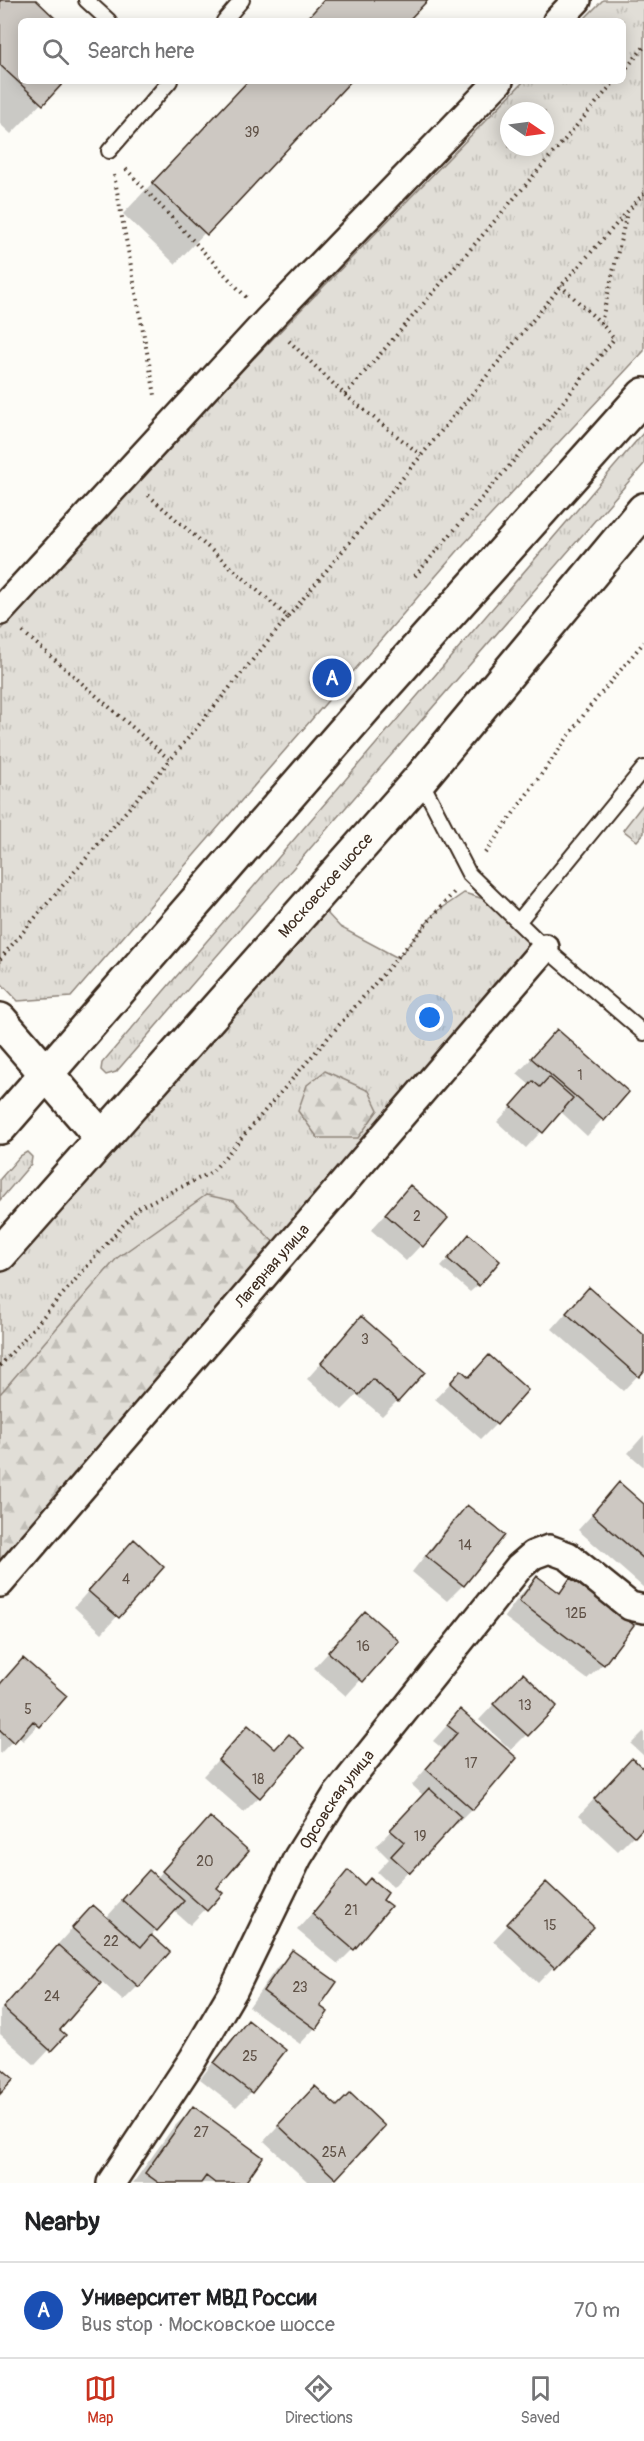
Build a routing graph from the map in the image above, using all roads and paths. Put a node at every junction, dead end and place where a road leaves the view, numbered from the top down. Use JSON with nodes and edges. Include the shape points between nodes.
{"nodes":[{"id":1,"x":86,"y":0,"type":"edge"},
{"id":2,"x":242,"y":0,"type":"edge"},
{"id":3,"x":578,"y":0,"type":"edge"},
{"id":4,"x":106,"y":18,"type":"edge"},
{"id":5,"x":227,"y":18,"type":"edge"},
{"id":6,"x":560,"y":18,"type":"edge"},
{"id":7,"x":644,"y":47,"type":"edge"},
{"id":8,"x":626,"y":68,"type":"edge"},
{"id":9,"x":167,"y":84,"type":"edge"},
{"id":10,"x":496,"y":84,"type":"edge"},
{"id":11,"x":110,"y":151,"type":"joint"},
{"id":12,"x":644,"y":193,"type":"edge"},
{"id":13,"x":627,"y":212,"type":"junction"},
{"id":14,"x":561,"y":286,"type":"junction"},
{"id":15,"x":601,"y":323,"type":"junction"},
{"id":16,"x":644,"y":394,"type":"edge"},
{"id":17,"x":345,"y":395,"type":"dead end"},
{"id":18,"x":162,"y":433,"type":"junction"},
{"id":19,"x":422,"y":455,"type":"junction"},
{"id":20,"x":124,"y":474,"type":"junction"},
{"id":21,"x":644,"y":510,"type":"edge"},
{"id":22,"x":415,"y":576,"type":"dead end"},
{"id":23,"x":288,"y":617,"type":"junction"},
{"id":24,"x":9,"y":619,"type":"edge"},
{"id":25,"x":644,"y":642,"type":"edge"},
{"id":26,"x":170,"y":760,"type":"junction"},
{"id":27,"x":644,"y":768,"type":"edge"},
{"id":28,"x":420,"y":779,"type":"junction"},
{"id":29,"x":469,"y":874,"type":"junction"},
{"id":30,"x":518,"y":921,"type":"junction"},
{"id":31,"x":545,"y":948,"type":"junction"},
{"id":32,"x":0,"y":959,"type":"edge"},
{"id":33,"x":0,"y":1020,"type":"edge"},
{"id":34,"x":644,"y":1033,"type":"edge"},
{"id":35,"x":47,"y":1072,"type":"junction"},
{"id":36,"x":0,"y":1127,"type":"edge"},
{"id":37,"x":102,"y":1138,"type":"junction"},
{"id":38,"x":0,"y":1254,"type":"edge"},
{"id":39,"x":0,"y":1366,"type":"edge"},
{"id":40,"x":0,"y":1583,"type":"edge"},
{"id":41,"x":644,"y":1609,"type":"edge"},
{"id":42,"x":111,"y":2183,"type":"edge"}],
"edges":[{"from":1,"to":4,"type":"lane"},
{"from":2,"to":5,"type":"lane"},
{"from":3,"to":6,"type":"street"},
{"from":7,"to":8,"type":"path"},
{"from":9,"to":11,"type":"lane"},
{"from":10,"to":18,"type":"street"},
{"from":11,"to":18,"type":"path"},
{"from":12,"to":13,"type":"path"},
{"from":13,"to":14,"type":"path"},
{"from":13,"to":15,"type":"path"},
{"from":14,"to":15,"type":"path"},
{"from":14,"to":19,"type":"path"},
{"from":15,"to":22,"type":"path","via":[[614,339]]},
{"from":16,"to":35,"type":"main road"},
{"from":17,"to":19,"type":"path"},
{"from":18,"to":20,"type":"street"},
{"from":19,"to":23,"type":"path"},
{"from":20,"to":23,"type":"path"},
{"from":20,"to":24,"type":"street"},
{"from":21,"to":28,"type":"main road","name":"Московское шоссе"},
{"from":23,"to":26,"type":"path"},
{"from":24,"to":26,"type":"path"},
{"from":25,"to":29,"type":"path","via":[[588,709]]},
{"from":26,"to":32,"type":"path"},
{"from":27,"to":30,"type":"lane"},
{"from":28,"to":29,"type":"lane"},
{"from":28,"to":37,"type":"main road","name":"Московское шоссе"},
{"from":29,"to":30,"type":"lane"},
{"from":29,"to":39,"type":"path","via":[[212,1172],[138,1208]]},
{"from":30,"to":31,"type":"lane"},
{"from":31,"to":34,"type":"lane"},
{"from":31,"to":40,"type":"street","name":"Лагерная улица"},
{"from":33,"to":35,"type":"main road"},
{"from":35,"to":36,"type":"main road"},
{"from":35,"to":37,"type":"main road"},
{"from":37,"to":38,"type":"main road","name":"Московское шоссе"},
{"from":41,"to":42,"type":"street","name":"Орсовская улица","via":[[630,1606],[568,1556],[549,1549],[532,1555],[519,1567],[336,1796],[298,1857],[222,2010]]}]}
